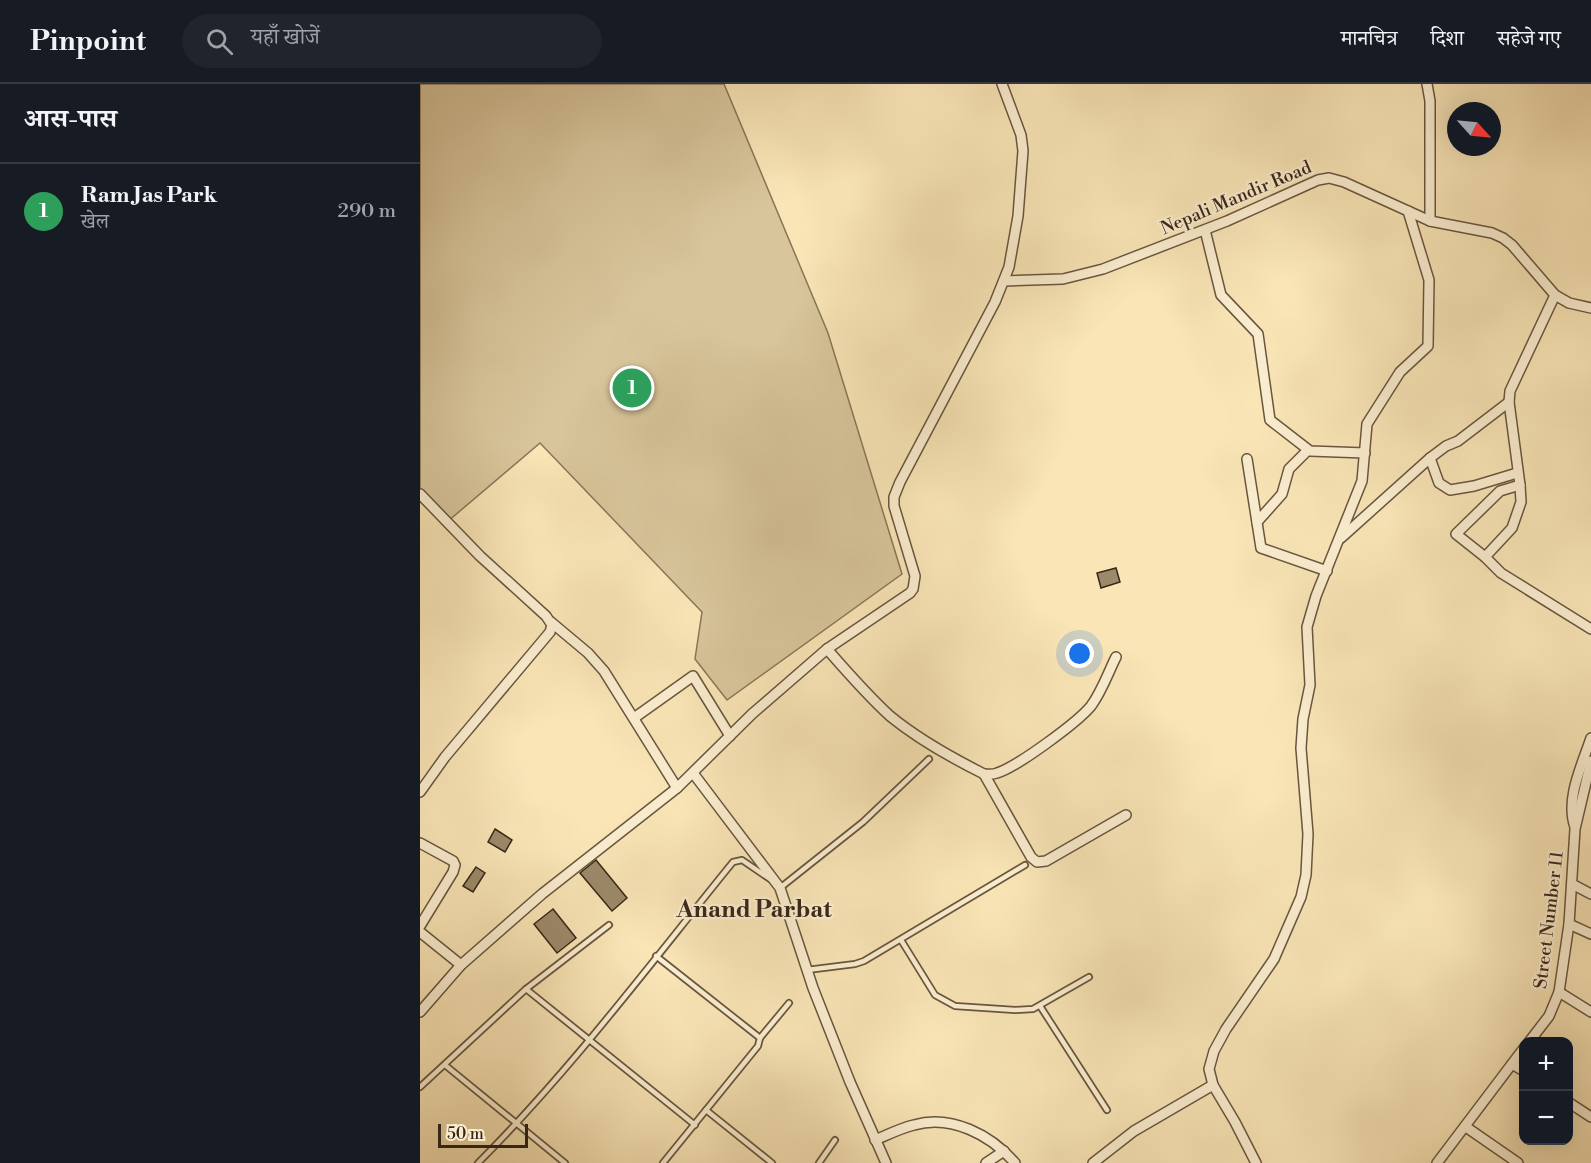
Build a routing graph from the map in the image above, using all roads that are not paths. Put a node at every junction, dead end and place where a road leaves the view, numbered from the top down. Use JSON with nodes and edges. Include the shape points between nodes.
{"nodes":[{"id":1,"x":1002,"y":84,"type":"edge"},
{"id":2,"x":1427,"y":84,"type":"edge"},
{"id":3,"x":1408,"y":211,"type":"junction"},
{"id":4,"x":1430,"y":221,"type":"junction"},
{"id":5,"x":1205,"y":230,"type":"junction"},
{"id":6,"x":1004,"y":281,"type":"junction"},
{"id":7,"x":1555,"y":295,"type":"junction"},
{"id":8,"x":1591,"y":308,"type":"edge"},
{"id":9,"x":1509,"y":402,"type":"junction"},
{"id":10,"x":1308,"y":450,"type":"junction"},
{"id":11,"x":1365,"y":453,"type":"junction"},
{"id":12,"x":1430,"y":458,"type":"junction"},
{"id":13,"x":1247,"y":459,"type":"dead end"},
{"id":14,"x":1517,"y":473,"type":"junction"},
{"id":15,"x":1520,"y":485,"type":"junction"},
{"id":16,"x":420,"y":494,"type":"edge"},
{"id":17,"x":1257,"y":522,"type":"junction"},
{"id":18,"x":1339,"y":539,"type":"junction"},
{"id":19,"x":1485,"y":557,"type":"junction"},
{"id":20,"x":1327,"y":571,"type":"junction"},
{"id":21,"x":551,"y":622,"type":"junction"},
{"id":22,"x":1591,"y":629,"type":"edge"},
{"id":23,"x":827,"y":649,"type":"junction"},
{"id":24,"x":1116,"y":657,"type":"dead end"},
{"id":25,"x":634,"y":718,"type":"junction"},
{"id":26,"x":730,"y":736,"type":"junction"},
{"id":27,"x":1591,"y":738,"type":"edge"},
{"id":28,"x":929,"y":759,"type":"dead end"},
{"id":29,"x":1591,"y":761,"type":"edge"},
{"id":30,"x":693,"y":773,"type":"junction"},
{"id":31,"x":984,"y":774,"type":"junction"},
{"id":32,"x":677,"y":788,"type":"junction"},
{"id":33,"x":420,"y":792,"type":"edge"},
{"id":34,"x":1125,"y":815,"type":"dead end"},
{"id":35,"x":1575,"y":829,"type":"junction"},
{"id":36,"x":420,"y":843,"type":"edge"},
{"id":37,"x":1025,"y":865,"type":"dead end"},
{"id":38,"x":1572,"y":884,"type":"junction"},
{"id":39,"x":779,"y":886,"type":"junction"},
{"id":40,"x":1591,"y":894,"type":"edge"},
{"id":41,"x":1569,"y":924,"type":"junction"},
{"id":42,"x":609,"y":925,"type":"dead end"},
{"id":43,"x":420,"y":926,"type":"edge"},
{"id":44,"x":420,"y":932,"type":"edge"},
{"id":45,"x":1591,"y":934,"type":"edge"},
{"id":46,"x":901,"y":940,"type":"junction"},
{"id":47,"x":656,"y":956,"type":"junction"},
{"id":48,"x":461,"y":966,"type":"junction"},
{"id":49,"x":807,"y":969,"type":"junction"},
{"id":50,"x":1089,"y":977,"type":"dead end"},
{"id":51,"x":526,"y":989,"type":"junction"},
{"id":52,"x":1558,"y":992,"type":"junction"},
{"id":53,"x":789,"y":1003,"type":"dead end"},
{"id":54,"x":1040,"y":1006,"type":"junction"},
{"id":55,"x":420,"y":1012,"type":"edge"},
{"id":56,"x":1591,"y":1012,"type":"edge"},
{"id":57,"x":1532,"y":1037,"type":"edge"},
{"id":58,"x":760,"y":1038,"type":"junction"},
{"id":59,"x":589,"y":1039,"type":"junction"},
{"id":60,"x":1519,"y":1055,"type":"edge"},
{"id":61,"x":1512,"y":1064,"type":"junction"},
{"id":62,"x":445,"y":1065,"type":"junction"},
{"id":63,"x":1519,"y":1068,"type":"edge"},
{"id":64,"x":1213,"y":1085,"type":"junction"},
{"id":65,"x":420,"y":1087,"type":"edge"},
{"id":66,"x":1573,"y":1105,"type":"edge"},
{"id":67,"x":706,"y":1110,"type":"junction"},
{"id":68,"x":1107,"y":1110,"type":"dead end"},
{"id":69,"x":1591,"y":1117,"type":"edge"},
{"id":70,"x":516,"y":1125,"type":"junction"},
{"id":71,"x":695,"y":1125,"type":"junction"},
{"id":72,"x":1466,"y":1127,"type":"junction"},
{"id":73,"x":835,"y":1140,"type":"dead end"},
{"id":74,"x":875,"y":1140,"type":"junction"},
{"id":75,"x":1004,"y":1151,"type":"junction"},
{"id":76,"x":478,"y":1163,"type":"edge"},
{"id":77,"x":565,"y":1163,"type":"edge"},
{"id":78,"x":663,"y":1163,"type":"edge"},
{"id":79,"x":772,"y":1163,"type":"edge"},
{"id":80,"x":819,"y":1163,"type":"edge"},
{"id":81,"x":886,"y":1163,"type":"edge"},
{"id":82,"x":986,"y":1163,"type":"edge"},
{"id":83,"x":1015,"y":1163,"type":"edge"},
{"id":84,"x":1093,"y":1163,"type":"edge"},
{"id":85,"x":1256,"y":1163,"type":"edge"},
{"id":86,"x":1437,"y":1163,"type":"edge"},
{"id":87,"x":1518,"y":1163,"type":"edge"}],
"edges":[{"from":1,"to":6,"type":"street","via":[[1023,151],[1018,216]]},
{"from":2,"to":4,"type":"street"},
{"from":3,"to":4,"type":"street","name":"Nepali Mandir Road"},
{"from":3,"to":5,"type":"street","name":"Nepali Mandir Road","via":[[1329,178]]},
{"from":3,"to":11,"type":"street","via":[[1429,280],[1428,346],[1400,372],[1367,424]]},
{"from":4,"to":7,"type":"street","name":"Nepali Mandir Road","via":[[1503,238]]},
{"from":5,"to":6,"type":"street","name":"Nepali Mandir Road","via":[[1087,274]]},
{"from":5,"to":10,"type":"street","via":[[1221,295],[1258,334],[1270,420]]},
{"from":6,"to":23,"type":"street","via":[[894,497],[915,576],[913,588]]},
{"from":7,"to":8,"type":"street","name":"Nepali Mandir Road"},
{"from":7,"to":9,"type":"street","via":[[1515,379]]},
{"from":9,"to":12,"type":"street"},
{"from":9,"to":14,"type":"street"},
{"from":10,"to":11,"type":"street"},
{"from":10,"to":17,"type":"street","via":[[1289,469],[1282,494]]},
{"from":11,"to":18,"type":"street","via":[[1362,481]]},
{"from":12,"to":14,"type":"street","via":[[1439,483],[1450,490]]},
{"from":12,"to":18,"type":"street"},
{"from":13,"to":17,"type":"street"},
{"from":14,"to":15,"type":"street"},
{"from":15,"to":19,"type":"street","via":[[1521,502],[1512,528]]},
{"from":15,"to":19,"type":"street","via":[[1500,491],[1456,534]]},
{"from":16,"to":21,"type":"street"},
{"from":17,"to":20,"type":"street","via":[[1261,548]]},
{"from":18,"to":20,"type":"street"},
{"from":19,"to":22,"type":"street","via":[[1502,573]]},
{"from":20,"to":64,"type":"street","via":[[1306,633],[1310,685],[1301,748],[1308,834],[1306,875],[1282,944],[1214,1051],[1209,1069]]},
{"from":21,"to":25,"type":"street","via":[[595,660]]},
{"from":21,"to":33,"type":"street","via":[[552,629]]},
{"from":23,"to":26,"type":"street"},
{"from":23,"to":31,"type":"street","via":[[890,716]]},
{"from":24,"to":31,"type":"street","via":[[1084,714],[1008,768]]},
{"from":25,"to":26,"type":"street","via":[[693,676]]},
{"from":25,"to":32,"type":"street"},
{"from":26,"to":30,"type":"street"},
{"from":27,"to":35,"type":"street","name":"Street Number 11","via":[[1574,793],[1571,813]]},
{"from":28,"to":39,"type":"lane","via":[[863,822]]},
{"from":29,"to":35,"type":"street","name":"Street Number 11"},
{"from":30,"to":32,"type":"street"},
{"from":30,"to":39,"type":"street"},
{"from":31,"to":34,"type":"street","via":[[1037,862],[1046,861]]},
{"from":32,"to":48,"type":"street","via":[[542,894]]},
{"from":35,"to":38,"type":"street","name":"Street Number 11"},
{"from":36,"to":43,"type":"street","via":[[453,861],[454,868]]},
{"from":37,"to":46,"type":"lane"},
{"from":38,"to":40,"type":"street"},
{"from":38,"to":41,"type":"street","name":"Street Number 11"},
{"from":39,"to":47,"type":"lane","via":[[742,860],[733,862]]},
{"from":39,"to":49,"type":"street"},
{"from":41,"to":45,"type":"street"},
{"from":41,"to":52,"type":"street","name":"Street Number 11"},
{"from":42,"to":51,"type":"lane"},
{"from":44,"to":48,"type":"street"},
{"from":46,"to":49,"type":"lane","via":[[864,961]]},
{"from":46,"to":54,"type":"lane","via":[[935,995],[947,1003],[965,1008],[1015,1010]]},
{"from":47,"to":58,"type":"lane"},
{"from":47,"to":59,"type":"lane"},
{"from":48,"to":55,"type":"street"},
{"from":49,"to":74,"type":"street"},
{"from":50,"to":54,"type":"lane"},
{"from":51,"to":59,"type":"lane"},
{"from":51,"to":62,"type":"lane"},
{"from":52,"to":56,"type":"street"},
{"from":52,"to":57,"type":"street","name":"Street Number 11","via":[[1549,1016]]},
{"from":53,"to":58,"type":"lane"},
{"from":54,"to":68,"type":"lane"},
{"from":58,"to":67,"type":"lane","via":[[758,1046]]},
{"from":59,"to":70,"type":"lane"},
{"from":59,"to":71,"type":"lane"},
{"from":60,"to":61,"type":"street"},
{"from":61,"to":63,"type":"street"},
{"from":61,"to":72,"type":"street"},
{"from":62,"to":65,"type":"lane"},
{"from":62,"to":70,"type":"lane"},
{"from":64,"to":84,"type":"street","via":[[1134,1131]]},
{"from":64,"to":85,"type":"street"},
{"from":66,"to":69,"type":"street"},
{"from":67,"to":71,"type":"lane"},
{"from":67,"to":79,"type":"lane"},
{"from":70,"to":76,"type":"lane"},
{"from":70,"to":77,"type":"lane"},
{"from":71,"to":78,"type":"lane"},
{"from":72,"to":86,"type":"street"},
{"from":72,"to":87,"type":"street"},
{"from":73,"to":80,"type":"lane"},
{"from":74,"to":75,"type":"street","via":[[914,1125],[941,1123],[984,1136]]},
{"from":74,"to":81,"type":"street"},
{"from":75,"to":82,"type":"street"},
{"from":75,"to":83,"type":"street"}]}
